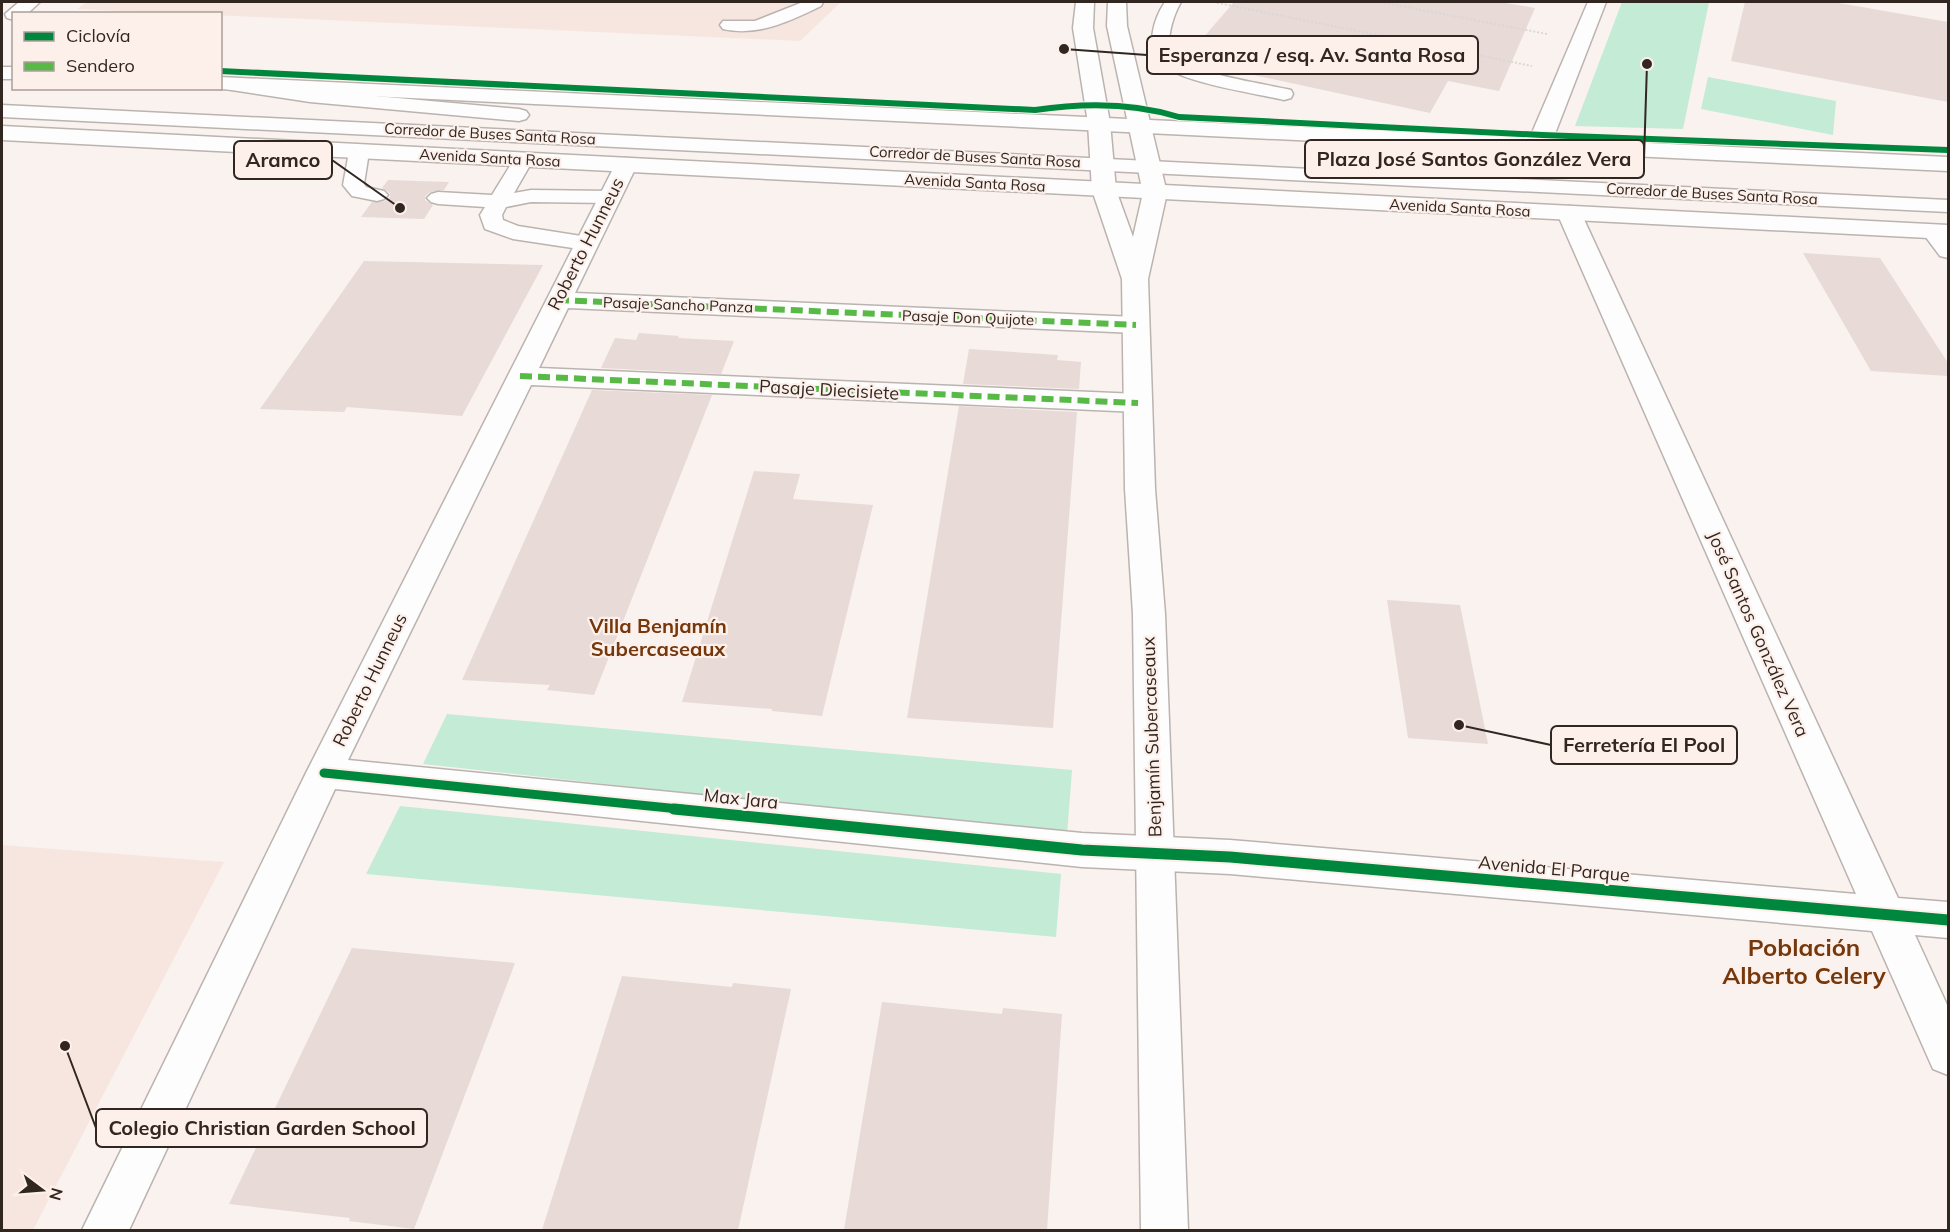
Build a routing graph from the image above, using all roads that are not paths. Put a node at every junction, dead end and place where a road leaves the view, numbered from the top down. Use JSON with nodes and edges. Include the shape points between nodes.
{"nodes":[{"id":1,"x":31,"y":2,"type":"edge"},
{"id":2,"x":814,"y":2,"type":"edge"},
{"id":3,"x":1085,"y":2,"type":"edge"},
{"id":4,"x":1117,"y":2,"type":"edge"},
{"id":5,"x":1173,"y":2,"type":"edge"},
{"id":6,"x":1597,"y":2,"type":"edge"},
{"id":7,"x":17,"y":12,"type":"edge"},
{"id":8,"x":729,"y":25,"type":"dead end"},
{"id":9,"x":222,"y":89,"type":"edge"},
{"id":10,"x":222,"y":89,"type":"edge"},
{"id":11,"x":1284,"y":93,"type":"dead end"},
{"id":12,"x":2,"y":111,"type":"edge"},
{"id":13,"x":2,"y":133,"type":"edge"},
{"id":14,"x":1100,"y":143,"type":"junction"},
{"id":15,"x":1540,"y":144,"type":"junction"},
{"id":16,"x":1143,"y":145,"type":"junction"},
{"id":17,"x":359,"y":152,"type":"junction"},
{"id":18,"x":523,"y":160,"type":"junction"},
{"id":19,"x":1518,"y":164,"type":"dead end"},
{"id":20,"x":1948,"y":164,"type":"edge"},
{"id":21,"x":626,"y":165,"type":"junction"},
{"id":22,"x":1104,"y":190,"type":"junction"},
{"id":23,"x":1155,"y":193,"type":"junction"},
{"id":24,"x":377,"y":195,"type":"dead end"},
{"id":25,"x":610,"y":197,"type":"junction"},
{"id":26,"x":438,"y":198,"type":"dead end"},
{"id":27,"x":499,"y":202,"type":"junction"},
{"id":28,"x":1948,"y":206,"type":"edge"},
{"id":29,"x":1569,"y":213,"type":"junction"},
{"id":30,"x":1941,"y":232,"type":"edge"},
{"id":31,"x":586,"y":243,"type":"junction"},
{"id":32,"x":1948,"y":251,"type":"edge"},
{"id":33,"x":1135,"y":279,"type":"junction"},
{"id":34,"x":557,"y":300,"type":"junction"},
{"id":35,"x":799,"y":310,"type":"joint"},
{"id":36,"x":1136,"y":325,"type":"junction"},
{"id":37,"x":520,"y":376,"type":"junction"},
{"id":38,"x":1138,"y":403,"type":"junction"},
{"id":39,"x":324,"y":773,"type":"junction"},
{"id":40,"x":1156,"y":854,"type":"junction"},
{"id":41,"x":1886,"y":915,"type":"junction"},
{"id":42,"x":1948,"y":920,"type":"edge"},
{"id":43,"x":1948,"y":1054,"type":"edge"},
{"id":44,"x":105,"y":1230,"type":"edge"},
{"id":45,"x":1165,"y":1230,"type":"edge"}],
"edges":[{"from":1,"to":7,"type":"street"},
{"from":2,"to":8,"type":"lane","via":[[757,26]]},
{"from":3,"to":14,"type":"street","name":"Benjamín Subercaseaux","via":[[1083,28]]},
{"from":4,"to":16,"type":"street","via":[[1117,26]]},
{"from":5,"to":11,"type":"lane","via":[[1162,27],[1161,48],[1167,58],[1187,70]]},
{"from":6,"to":15,"type":"street"},
{"from":9,"to":14,"type":"street"},
{"from":10,"to":14,"type":"lane","name":"Corredor de Buses Santa Rosa","via":[[519,115]]},
{"from":12,"to":14,"type":"lane","name":"Corredor de Buses Santa Rosa"},
{"from":13,"to":17,"type":"street","name":"Avenida Santa Rosa"},
{"from":14,"to":16,"type":"street"},
{"from":14,"to":16,"type":"lane","name":"Corredor de Buses Santa Rosa"},
{"from":14,"to":22,"type":"street","name":"Benjamín Subercaseaux"},
{"from":15,"to":16,"type":"street"},
{"from":15,"to":20,"type":"street"},
{"from":16,"to":19,"type":"lane","name":"Corredor de Buses Santa Rosa"},
{"from":16,"to":23,"type":"street"},
{"from":16,"to":28,"type":"lane","name":"Corredor de Buses Santa Rosa"},
{"from":17,"to":18,"type":"street","name":"Avenida Santa Rosa"},
{"from":17,"to":24,"type":"lane","via":[[353,185],[359,192]]},
{"from":18,"to":21,"type":"street","name":"Avenida Santa Rosa"},
{"from":18,"to":27,"type":"lane"},
{"from":21,"to":22,"type":"street","name":"Avenida Santa Rosa"},
{"from":21,"to":25,"type":"street","name":"Roberto Hunneus"},
{"from":22,"to":23,"type":"street","name":"Avenida Santa Rosa"},
{"from":22,"to":33,"type":"street","name":"Benjamín Subercaseaux"},
{"from":23,"to":29,"type":"street","name":"Avenida Santa Rosa"},
{"from":23,"to":33,"type":"street","name":"Benjamín Subercaseaux"},
{"from":25,"to":27,"type":"lane","via":[[531,196]]},
{"from":25,"to":31,"type":"street","name":"Roberto Hunneus"},
{"from":26,"to":27,"type":"lane"},
{"from":27,"to":31,"type":"lane","via":[[491,215],[498,228]]},
{"from":29,"to":30,"type":"street","name":"Avenida Santa Rosa"},
{"from":29,"to":41,"type":"street","name":"José Santos González Vera"},
{"from":30,"to":32,"type":"lane"},
{"from":31,"to":34,"type":"street","name":"Roberto Hunneus"},
{"from":33,"to":36,"type":"street","name":"Benjamín Subercaseaux"},
{"from":34,"to":35,"type":"street","name":"Pasaje Sancho Panza"},
{"from":34,"to":37,"type":"street","name":"Roberto Hunneus"},
{"from":35,"to":36,"type":"street","name":"Pasaje Don Quijote"},
{"from":36,"to":38,"type":"street","name":"Benjamín Subercaseaux"},
{"from":37,"to":38,"type":"street","name":"Pasaje Diecisiete"},
{"from":37,"to":39,"type":"street","name":"Roberto Hunneus"},
{"from":38,"to":40,"type":"street","name":"Benjamín Subercaseaux"},
{"from":39,"to":40,"type":"street","name":"Max Jara","via":[[1082,850]]},
{"from":39,"to":44,"type":"street","name":"Roberto Hunneus"},
{"from":40,"to":41,"type":"street","name":"Avenida El Parque","via":[[1230,857]]},
{"from":40,"to":45,"type":"street","name":"Benjamín Subercaseaux"},
{"from":41,"to":42,"type":"street","name":"Avenida El Parque"},
{"from":41,"to":43,"type":"street","name":"José Santos González Vera"}]}
